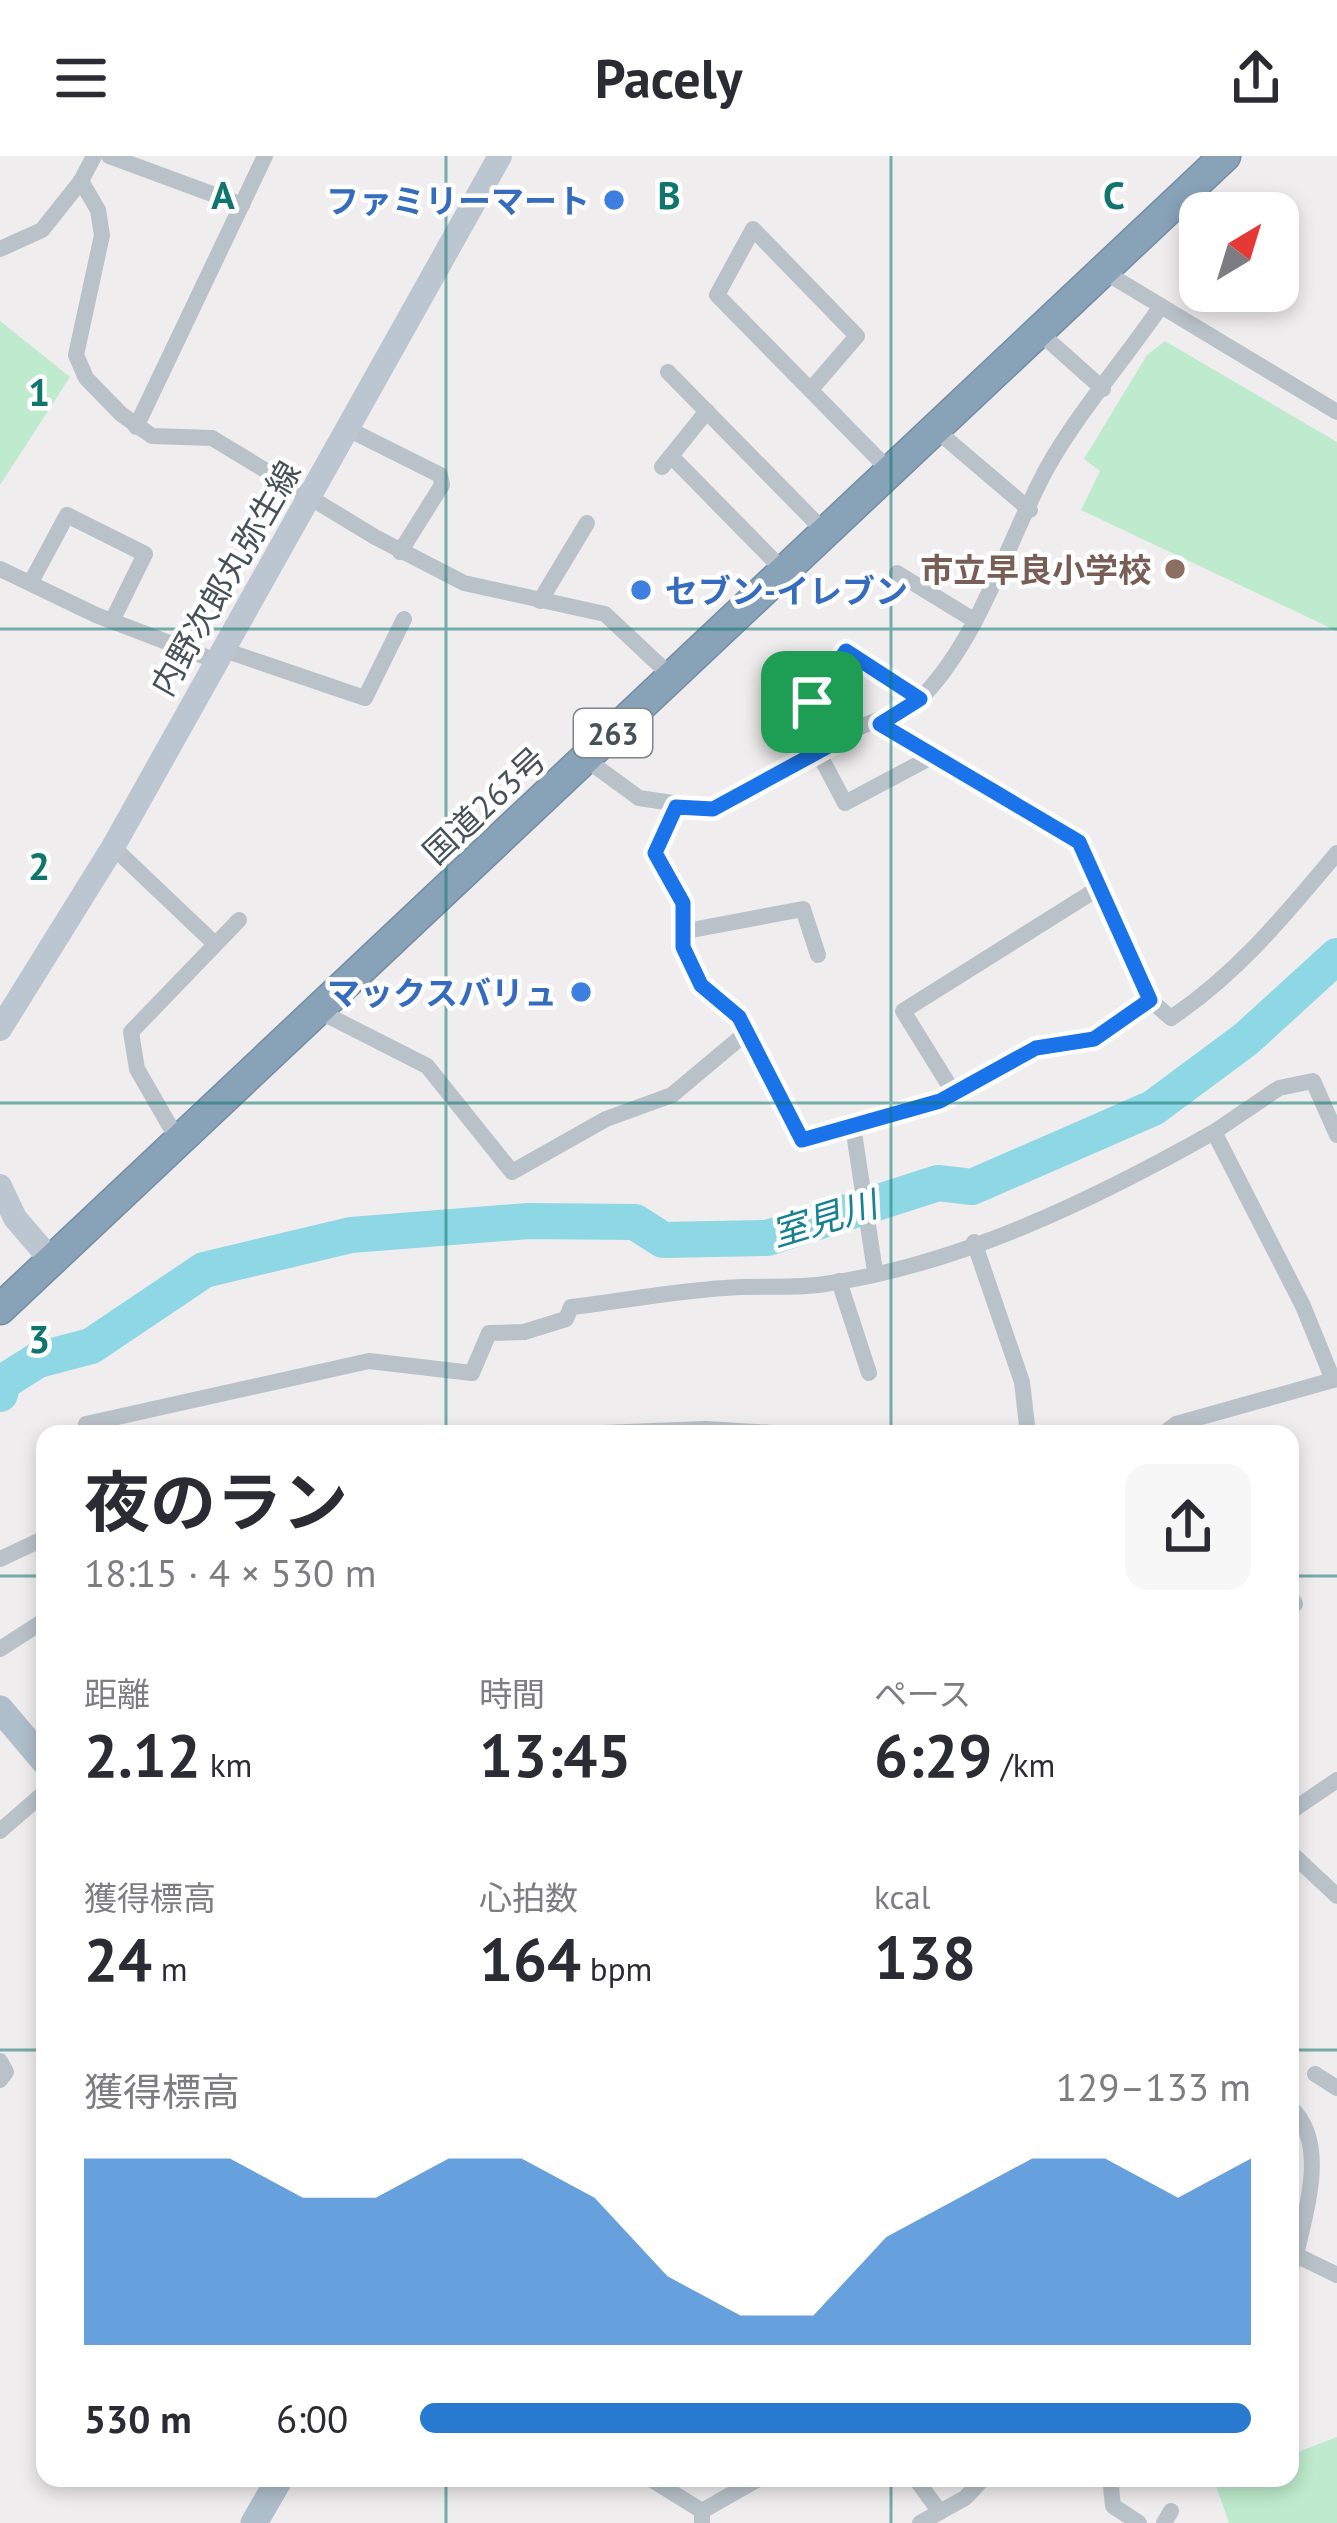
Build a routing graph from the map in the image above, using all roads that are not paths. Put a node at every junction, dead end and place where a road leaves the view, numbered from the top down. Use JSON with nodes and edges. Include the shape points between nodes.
{"nodes":[{"id":1,"x":94,"y":156,"type":"edge"},
{"id":2,"x":109,"y":156,"type":"edge"},
{"id":3,"x":265,"y":156,"type":"edge"},
{"id":4,"x":500,"y":156,"type":"edge"},
{"id":5,"x":1225,"y":156,"type":"edge"},
{"id":6,"x":80,"y":181,"type":"junction"},
{"id":7,"x":242,"y":205,"type":"junction"},
{"id":8,"x":0,"y":249,"type":"edge"},
{"id":9,"x":1103,"y":271,"type":"junction"},
{"id":10,"x":1159,"y":309,"type":"junction"},
{"id":11,"x":1040,"y":332,"type":"junction"},
{"id":12,"x":668,"y":372,"type":"dead end"},
{"id":13,"x":813,"y":387,"type":"junction"},
{"id":14,"x":1103,"y":389,"type":"junction"},
{"id":15,"x":706,"y":411,"type":"junction"},
{"id":16,"x":1337,"y":412,"type":"edge"},
{"id":17,"x":136,"y":427,"type":"junction"},
{"id":18,"x":348,"y":430,"type":"junction"},
{"id":19,"x":936,"y":430,"type":"junction"},
{"id":20,"x":891,"y":472,"type":"junction"},
{"id":21,"x":311,"y":494,"type":"junction"},
{"id":22,"x":1030,"y":510,"type":"junction"},
{"id":23,"x":587,"y":523,"type":"dead end"},
{"id":24,"x":825,"y":532,"type":"junction"},
{"id":25,"x":400,"y":552,"type":"junction"},
{"id":26,"x":0,"y":569,"type":"edge"},
{"id":27,"x":783,"y":570,"type":"junction"},
{"id":28,"x":897,"y":573,"type":"dead end"},
{"id":29,"x":31,"y":582,"type":"junction"},
{"id":30,"x":540,"y":601,"type":"junction"},
{"id":31,"x":404,"y":619,"type":"dead end"},
{"id":32,"x":973,"y":619,"type":"junction"},
{"id":33,"x":112,"y":622,"type":"junction"},
{"id":34,"x":218,"y":654,"type":"junction"},
{"id":35,"x":671,"y":676,"type":"junction"},
{"id":36,"x":920,"y":699,"type":"junction"},
{"id":37,"x":880,"y":724,"type":"junction"},
{"id":38,"x":849,"y":730,"type":"junction"},
{"id":39,"x":926,"y":749,"type":"junction"},
{"id":40,"x":818,"y":752,"type":"junction"},
{"id":41,"x":587,"y":760,"type":"junction"},
{"id":42,"x":676,"y":807,"type":"junction"},
{"id":43,"x":113,"y":847,"type":"junction"},
{"id":44,"x":1337,"y":853,"type":"edge"},
{"id":45,"x":1102,"y":886,"type":"junction"},
{"id":46,"x":238,"y":920,"type":"dead end"},
{"id":47,"x":681,"y":932,"type":"junction"},
{"id":48,"x":215,"y":944,"type":"junction"},
{"id":49,"x":818,"y":955,"type":"dead end"},
{"id":50,"x":1150,"y":1000,"type":"junction"},
{"id":51,"x":317,"y":1010,"type":"junction"},
{"id":52,"x":0,"y":1029,"type":"edge"},
{"id":53,"x":746,"y":1034,"type":"junction"},
{"id":54,"x":952,"y":1090,"type":"junction"},
{"id":55,"x":854,"y":1126,"type":"junction"},
{"id":56,"x":1214,"y":1132,"type":"junction"},
{"id":57,"x":1337,"y":1135,"type":"edge"},
{"id":58,"x":178,"y":1142,"type":"junction"},
{"id":59,"x":0,"y":1186,"type":"edge"},
{"id":60,"x":974,"y":1242,"type":"junction"},
{"id":61,"x":51,"y":1260,"type":"junction"},
{"id":62,"x":874,"y":1265,"type":"dead end"},
{"id":63,"x":839,"y":1282,"type":"junction"},
{"id":64,"x":0,"y":1309,"type":"edge"},
{"id":65,"x":868,"y":1373,"type":"dead end"},
{"id":66,"x":1335,"y":1379,"type":"edge"},
{"id":67,"x":86,"y":1425,"type":"edge"},
{"id":68,"x":1027,"y":1425,"type":"edge"},
{"id":69,"x":1200,"y":1425,"type":"edge"},
{"id":70,"x":36,"y":1542,"type":"edge"},
{"id":71,"x":0,"y":1559,"type":"edge"},
{"id":72,"x":36,"y":1626,"type":"edge"},
{"id":73,"x":0,"y":1649,"type":"edge"},
{"id":74,"x":0,"y":1709,"type":"edge"},
{"id":75,"x":36,"y":1751,"type":"edge"},
{"id":76,"x":1337,"y":1780,"type":"edge"},
{"id":77,"x":36,"y":1800,"type":"edge"},
{"id":78,"x":1299,"y":1806,"type":"edge"},
{"id":79,"x":0,"y":1831,"type":"edge"},
{"id":80,"x":1299,"y":1860,"type":"edge"},
{"id":81,"x":1337,"y":1896,"type":"edge"},
{"id":82,"x":0,"y":2060,"type":"edge"},
{"id":83,"x":1315,"y":2074,"type":"dead end"},
{"id":84,"x":0,"y":2080,"type":"edge"},
{"id":85,"x":1337,"y":2088,"type":"edge"},
{"id":86,"x":1299,"y":2115,"type":"edge"},
{"id":87,"x":1299,"y":2227,"type":"edge"},
{"id":88,"x":1299,"y":2265,"type":"edge"},
{"id":89,"x":1337,"y":2276,"type":"edge"},
{"id":90,"x":275,"y":2487,"type":"edge"},
{"id":91,"x":661,"y":2487,"type":"edge"},
{"id":92,"x":747,"y":2487,"type":"edge"},
{"id":93,"x":922,"y":2487,"type":"edge"},
{"id":94,"x":975,"y":2487,"type":"edge"},
{"id":95,"x":1111,"y":2487,"type":"edge"},
{"id":96,"x":940,"y":2512,"type":"junction"},
{"id":97,"x":702,"y":2517,"type":"edge"},
{"id":98,"x":254,"y":2523,"type":"edge"},
{"id":99,"x":920,"y":2523,"type":"edge"},
{"id":100,"x":1138,"y":2523,"type":"edge"}],
"edges":[{"from":1,"to":6,"type":"street"},
{"from":2,"to":7,"type":"street"},
{"from":3,"to":7,"type":"street"},
{"from":4,"to":18,"type":"main road","name":"内野次郎丸弥生線"},
{"from":5,"to":9,"type":"highway","name":"国道263号","number":"263"},
{"from":6,"to":8,"type":"street","via":[[42,230]]},
{"from":6,"to":17,"type":"street","via":[[102,235],[78,365]]},
{"from":7,"to":17,"type":"street"},
{"from":9,"to":10,"type":"street"},
{"from":9,"to":11,"type":"highway","name":"国道263号","number":"263"},
{"from":10,"to":14,"type":"street"},
{"from":10,"to":16,"type":"street"},
{"from":11,"to":14,"type":"street"},
{"from":11,"to":19,"type":"highway","name":"国道263号","number":"263"},
{"from":12,"to":15,"type":"street"},
{"from":13,"to":13,"type":"street","via":[[717,295],[753,230],[857,336]]},
{"from":13,"to":20,"type":"street"},
{"from":14,"to":22,"type":"street","via":[[1048,468]]},
{"from":15,"to":24,"type":"street"},
{"from":15,"to":27,"type":"street","via":[[666,461]]},
{"from":17,"to":21,"type":"street","via":[[152,436],[212,438]]},
{"from":18,"to":21,"type":"main road","name":"内野次郎丸弥生線"},
{"from":18,"to":25,"type":"street","via":[[440,475],[442,485]]},
{"from":19,"to":20,"type":"highway","name":"国道263号","number":"263"},
{"from":19,"to":22,"type":"street"},
{"from":20,"to":24,"type":"highway","name":"国道263号","number":"263"},
{"from":21,"to":25,"type":"street"},
{"from":21,"to":34,"type":"main road","name":"内野次郎丸弥生線"},
{"from":22,"to":32,"type":"street"},
{"from":23,"to":30,"type":"street"},
{"from":24,"to":27,"type":"highway","name":"国道263号","number":"263"},
{"from":25,"to":30,"type":"street","via":[[464,584]]},
{"from":26,"to":29,"type":"street"},
{"from":27,"to":35,"type":"highway","name":"国道263号","number":"263"},
{"from":28,"to":32,"type":"street"},
{"from":29,"to":33,"type":"street"},
{"from":29,"to":33,"type":"street","via":[[67,514],[145,554]]},
{"from":30,"to":35,"type":"street","via":[[605,614]]},
{"from":31,"to":34,"type":"street","via":[[365,698]]},
{"from":32,"to":36,"type":"street"},
{"from":33,"to":34,"type":"street"},
{"from":34,"to":43,"type":"main road","name":"内野次郎丸弥生線"},
{"from":35,"to":41,"type":"highway","name":"国道263号","number":"263"},
{"from":36,"to":37,"type":"street"},
{"from":36,"to":38,"type":"street","via":[[846,651],[812,702]]},
{"from":37,"to":38,"type":"street"},
{"from":37,"to":39,"type":"street"},
{"from":38,"to":40,"type":"street"},
{"from":39,"to":40,"type":"street","via":[[923,761],[845,803]]},
{"from":39,"to":45,"type":"street","via":[[1079,842]]},
{"from":40,"to":42,"type":"street","via":[[713,809]]},
{"from":41,"to":42,"type":"street","via":[[639,798]]},
{"from":41,"to":51,"type":"highway","name":"国道263号","number":"263"},
{"from":42,"to":47,"type":"street","via":[[655,853],[683,903]]},
{"from":43,"to":48,"type":"street"},
{"from":43,"to":52,"type":"main road","name":"内野次郎丸弥生線"},
{"from":44,"to":50,"type":"street","via":[[1220,985],[1172,1018]]},
{"from":45,"to":50,"type":"street"},
{"from":45,"to":54,"type":"street","via":[[903,1011]]},
{"from":46,"to":48,"type":"street"},
{"from":47,"to":49,"type":"street","via":[[803,909]]},
{"from":47,"to":53,"type":"street","via":[[701,985],[739,1017]]},
{"from":48,"to":58,"type":"street","via":[[130,1032],[137,1069]]},
{"from":50,"to":54,"type":"street","via":[[1094,1039],[1036,1048]]},
{"from":51,"to":53,"type":"street","via":[[427,1066],[512,1172],[606,1119],[672,1095]]},
{"from":51,"to":58,"type":"highway","name":"国道263号","number":"263"},
{"from":53,"to":55,"type":"street","via":[[802,1140]]},
{"from":54,"to":55,"type":"street","via":[[940,1101]]},
{"from":55,"to":62,"type":"street"},
{"from":56,"to":57,"type":"street","via":[[1279,1088],[1313,1081]]},
{"from":56,"to":60,"type":"street","via":[[1136,1176]]},
{"from":56,"to":66,"type":"street"},
{"from":58,"to":61,"type":"highway","name":"国道263号","number":"263"},
{"from":59,"to":61,"type":"main road"},
{"from":60,"to":63,"type":"street"},
{"from":60,"to":68,"type":"street","via":[[1022,1382]]},
{"from":61,"to":64,"type":"highway","name":"国道263号","number":"263"},
{"from":63,"to":65,"type":"street"},
{"from":63,"to":67,"type":"street","via":[[571,1306],[566,1319],[489,1333],[472,1372],[369,1361]]},
{"from":66,"to":69,"type":"street"},
{"from":70,"to":71,"type":"street"},
{"from":72,"to":73,"type":"street"},
{"from":74,"to":75,"type":"main road"},
{"from":76,"to":78,"type":"street"},
{"from":77,"to":79,"type":"street"},
{"from":80,"to":81,"type":"street"},
{"from":82,"to":84,"type":"street"},
{"from":83,"to":85,"type":"street"},
{"from":86,"to":87,"type":"street","via":[[1313,2143]]},
{"from":88,"to":89,"type":"street"},
{"from":90,"to":98,"type":"main road"},
{"from":91,"to":97,"type":"street"},
{"from":92,"to":97,"type":"street"},
{"from":93,"to":96,"type":"street"},
{"from":94,"to":96,"type":"street"},
{"from":95,"to":100,"type":"street","via":[[1113,2506]]},
{"from":96,"to":99,"type":"street"}]}
